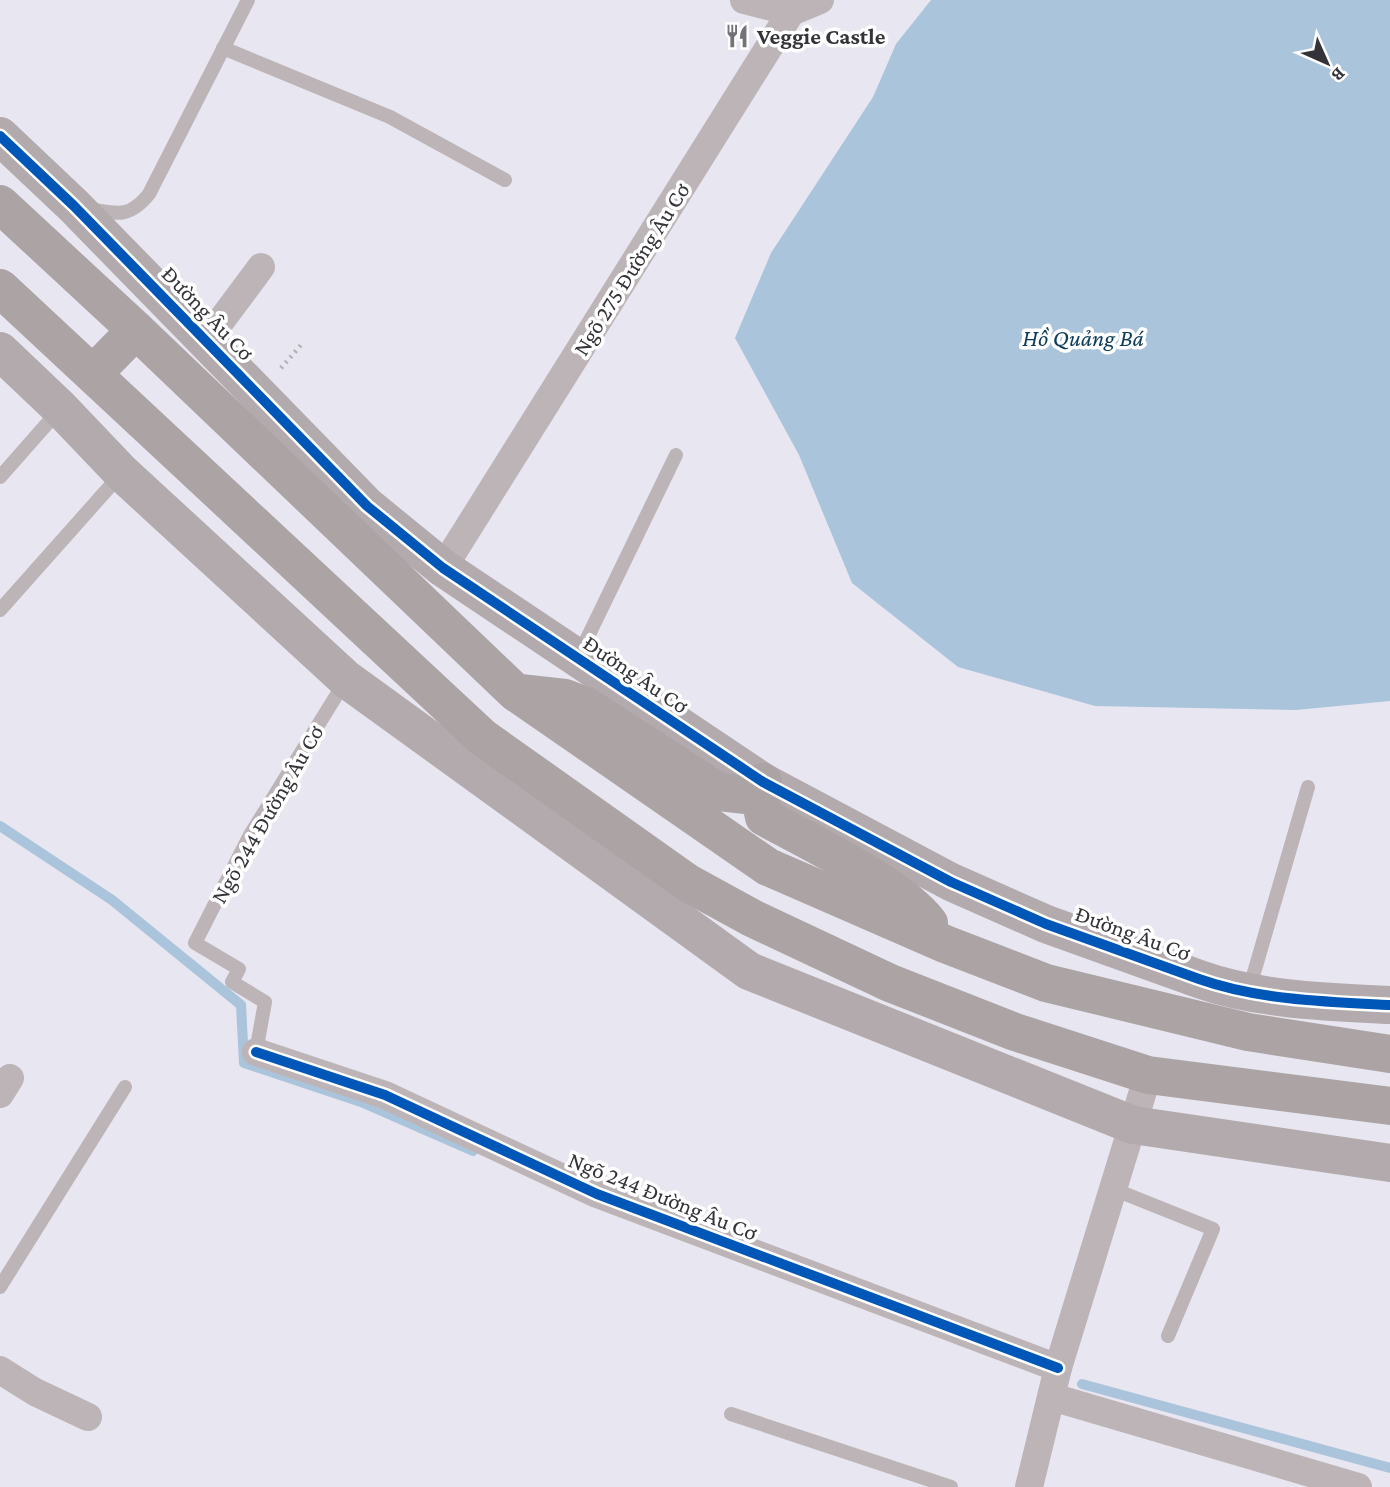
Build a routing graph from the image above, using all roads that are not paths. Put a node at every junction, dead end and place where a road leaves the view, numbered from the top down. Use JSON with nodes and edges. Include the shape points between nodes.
{"nodes":[{"id":1,"x":248,"y":0,"type":"edge"},
{"id":2,"x":744,"y":0,"type":"edge"},
{"id":3,"x":820,"y":0,"type":"edge"},
{"id":4,"x":792,"y":12,"type":"junction"},
{"id":5,"x":223,"y":48,"type":"junction"},
{"id":6,"x":0,"y":136,"type":"edge"},
{"id":7,"x":505,"y":180,"type":"dead end"},
{"id":8,"x":0,"y":204,"type":"edge"},
{"id":9,"x":74,"y":206,"type":"junction"},
{"id":10,"x":261,"y":267,"type":"dead end"},
{"id":11,"x":0,"y":288,"type":"edge"},
{"id":12,"x":136,"y":330,"type":"junction"},
{"id":13,"x":206,"y":341,"type":"junction"},
{"id":14,"x":0,"y":351,"type":"edge"},
{"id":15,"x":93,"y":374,"type":"junction"},
{"id":16,"x":60,"y":408,"type":"junction"},
{"id":17,"x":676,"y":455,"type":"dead end"},
{"id":18,"x":122,"y":473,"type":"junction"},
{"id":19,"x":0,"y":477,"type":"edge"},
{"id":20,"x":443,"y":568,"type":"junction"},
{"id":21,"x":0,"y":610,"type":"edge"},
{"id":22,"x":577,"y":660,"type":"junction"},
{"id":23,"x":346,"y":679,"type":"junction"},
{"id":24,"x":515,"y":692,"type":"junction"},
{"id":25,"x":763,"y":782,"type":"junction"},
{"id":26,"x":1308,"y":787,"type":"dead end"},
{"id":27,"x":945,"y":944,"type":"junction"},
{"id":28,"x":1249,"y":991,"type":"junction"},
{"id":29,"x":1390,"y":1005,"type":"edge"},
{"id":30,"x":256,"y":1052,"type":"joint"},
{"id":31,"x":1390,"y":1054,"type":"edge"},
{"id":32,"x":1147,"y":1075,"type":"junction"},
{"id":33,"x":125,"y":1087,"type":"dead end"},
{"id":34,"x":1390,"y":1106,"type":"edge"},
{"id":35,"x":1133,"y":1125,"type":"junction"},
{"id":36,"x":1390,"y":1163,"type":"edge"},
{"id":37,"x":1113,"y":1189,"type":"junction"},
{"id":38,"x":0,"y":1287,"type":"edge"},
{"id":39,"x":1168,"y":1336,"type":"dead end"},
{"id":40,"x":1059,"y":1368,"type":"junction"},
{"id":41,"x":0,"y":1370,"type":"edge"},
{"id":42,"x":1052,"y":1397,"type":"junction"},
{"id":43,"x":731,"y":1415,"type":"dead end"},
{"id":44,"x":88,"y":1417,"type":"dead end"},
{"id":45,"x":951,"y":1487,"type":"edge"},
{"id":46,"x":1029,"y":1487,"type":"edge"},
{"id":47,"x":1358,"y":1487,"type":"edge"}],
"edges":[{"from":1,"to":5,"type":"lane"},
{"from":2,"to":4,"type":"street"},
{"from":3,"to":4,"type":"street"},
{"from":4,"to":20,"type":"street","name":"Ngõ 275 Đường Âu Cơ"},
{"from":5,"to":7,"type":"lane","via":[[390,117]]},
{"from":5,"to":9,"type":"lane","via":[[138,209],[117,214]]},
{"from":6,"to":9,"type":"street","name":"Đường Âu Cơ"},
{"from":8,"to":12,"type":"main road"},
{"from":9,"to":13,"type":"street","name":"Đường Âu Cơ"},
{"from":10,"to":13,"type":"street"},
{"from":11,"to":15,"type":"main road"},
{"from":12,"to":15,"type":"main road"},
{"from":12,"to":24,"type":"main road"},
{"from":13,"to":20,"type":"street","name":"Đường Âu Cơ","via":[[367,506]]},
{"from":14,"to":16,"type":"street"},
{"from":15,"to":32,"type":"main road","via":[[482,737],[688,883],[890,983],[1015,1032]]},
{"from":16,"to":18,"type":"street"},
{"from":16,"to":19,"type":"lane"},
{"from":17,"to":22,"type":"lane"},
{"from":18,"to":21,"type":"lane"},
{"from":18,"to":23,"type":"street"},
{"from":20,"to":22,"type":"street","name":"Đường Âu Cơ"},
{"from":22,"to":25,"type":"street","name":"Đường Âu Cơ"},
{"from":23,"to":30,"type":"lane","name":"Ngõ 244 Đường Âu Cơ","via":[[250,835],[195,943],[239,969],[232,982],[265,1002]]},
{"from":23,"to":35,"type":"street","via":[[750,971]]},
{"from":24,"to":25,"type":"main road","via":[[565,698],[586,706],[719,792],[746,794]]},
{"from":24,"to":27,"type":"main road","via":[[768,867]]},
{"from":25,"to":27,"type":"main road","via":[[764,817],[831,852],[909,903]]},
{"from":25,"to":28,"type":"street","name":"Đường Âu Cơ","via":[[951,882],[1046,924],[1224,988]]},
{"from":26,"to":28,"type":"lane"},
{"from":27,"to":31,"type":"main road","via":[[1046,983],[1164,1013],[1248,1032]]},
{"from":28,"to":29,"type":"street","name":"Đường Âu Cơ"},
{"from":30,"to":40,"type":"street","name":"Ngõ 244 Đường Âu Cơ","via":[[385,1095],[597,1194]]},
{"from":32,"to":34,"type":"main road"},
{"from":32,"to":35,"type":"street"},
{"from":33,"to":38,"type":"lane"},
{"from":35,"to":36,"type":"street"},
{"from":35,"to":37,"type":"street"},
{"from":37,"to":39,"type":"lane","via":[[1213,1229]]},
{"from":37,"to":40,"type":"street"},
{"from":40,"to":42,"type":"street"},
{"from":41,"to":44,"type":"street"},
{"from":42,"to":46,"type":"street"},
{"from":42,"to":47,"type":"street"},
{"from":43,"to":45,"type":"lane"}]}
